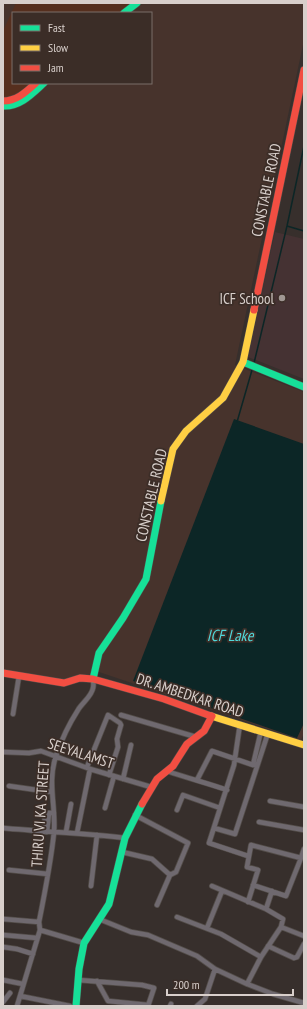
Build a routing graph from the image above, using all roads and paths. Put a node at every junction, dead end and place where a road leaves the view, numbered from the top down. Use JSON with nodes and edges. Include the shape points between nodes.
{"nodes":[{"id":1,"x":137,"y":3,"type":"edge"},
{"id":2,"x":125,"y":12,"type":"edge"},
{"id":3,"x":304,"y":70,"type":"edge"},
{"id":4,"x":35,"y":86,"type":"edge"},
{"id":5,"x":3,"y":101,"type":"edge"},
{"id":6,"x":3,"y":106,"type":"edge"},
{"id":7,"x":243,"y":362,"type":"junction"},
{"id":8,"x":304,"y":387,"type":"edge"},
{"id":9,"x":3,"y":673,"type":"edge"},
{"id":10,"x":19,"y":676,"type":"junction"},
{"id":11,"x":93,"y":679,"type":"junction"},
{"id":12,"x":13,"y":714,"type":"dead end"},
{"id":13,"x":121,"y":715,"type":"dead end"},
{"id":14,"x":212,"y":716,"type":"junction"},
{"id":15,"x":240,"y":724,"type":"junction"},
{"id":16,"x":264,"y":732,"type":"junction"},
{"id":17,"x":196,"y":737,"type":"junction"},
{"id":18,"x":280,"y":737,"type":"junction"},
{"id":19,"x":131,"y":745,"type":"dead end"},
{"id":20,"x":304,"y":745,"type":"edge"},
{"id":21,"x":304,"y":751,"type":"edge"},
{"id":22,"x":3,"y":752,"type":"edge"},
{"id":23,"x":56,"y":756,"type":"junction"},
{"id":24,"x":234,"y":759,"type":"junction"},
{"id":25,"x":88,"y":768,"type":"junction"},
{"id":26,"x":167,"y":770,"type":"junction"},
{"id":27,"x":111,"y":775,"type":"junction"},
{"id":28,"x":123,"y":779,"type":"junction"},
{"id":29,"x":197,"y":780,"type":"junction"},
{"id":30,"x":8,"y":786,"type":"dead end"},
{"id":31,"x":151,"y":787,"type":"junction"},
{"id":32,"x":227,"y":790,"type":"junction"},
{"id":33,"x":51,"y":792,"type":"junction"},
{"id":34,"x":270,"y":801,"type":"dead end"},
{"id":35,"x":71,"y":804,"type":"dead end"},
{"id":36,"x":304,"y":807,"type":"edge"},
{"id":37,"x":105,"y":808,"type":"dead end"},
{"id":38,"x":220,"y":808,"type":"junction"},
{"id":39,"x":177,"y":810,"type":"dead end"},
{"id":40,"x":52,"y":813,"type":"junction"},
{"id":41,"x":135,"y":815,"type":"junction"},
{"id":42,"x":259,"y":822,"type":"dead end"},
{"id":43,"x":3,"y":828,"type":"edge"},
{"id":44,"x":214,"y":828,"type":"junction"},
{"id":45,"x":304,"y":830,"type":"edge"},
{"id":46,"x":46,"y":832,"type":"junction"},
{"id":47,"x":54,"y":832,"type":"junction"},
{"id":48,"x":66,"y":832,"type":"junction"},
{"id":49,"x":77,"y":833,"type":"junction"},
{"id":50,"x":97,"y":835,"type":"junction"},
{"id":51,"x":125,"y":838,"type":"junction"},
{"id":52,"x":304,"y":850,"type":"edge"},
{"id":53,"x":122,"y":852,"type":"junction"},
{"id":54,"x":248,"y":856,"type":"junction"},
{"id":55,"x":301,"y":858,"type":"junction"},
{"id":56,"x":9,"y":870,"type":"dead end"},
{"id":57,"x":48,"y":874,"type":"junction"},
{"id":58,"x":170,"y":875,"type":"junction"},
{"id":59,"x":253,"y":885,"type":"junction"},
{"id":60,"x":91,"y":886,"type":"dead end"},
{"id":61,"x":212,"y":886,"type":"dead end"},
{"id":62,"x":222,"y":891,"type":"junction"},
{"id":63,"x":272,"y":891,"type":"junction"},
{"id":64,"x":248,"y":902,"type":"junction"},
{"id":65,"x":157,"y":905,"type":"dead end"},
{"id":66,"x":266,"y":909,"type":"junction"},
{"id":67,"x":177,"y":917,"type":"dead end"},
{"id":68,"x":3,"y":919,"type":"edge"},
{"id":69,"x":99,"y":919,"type":"junction"},
{"id":70,"x":39,"y":922,"type":"junction"},
{"id":71,"x":281,"y":927,"type":"junction"},
{"id":72,"x":206,"y":928,"type":"junction"},
{"id":73,"x":40,"y":930,"type":"junction"},
{"id":74,"x":3,"y":935,"type":"edge"},
{"id":75,"x":304,"y":936,"type":"edge"},
{"id":76,"x":38,"y":938,"type":"junction"},
{"id":77,"x":84,"y":943,"type":"junction"},
{"id":78,"x":304,"y":944,"type":"edge"},
{"id":79,"x":268,"y":946,"type":"junction"},
{"id":80,"x":3,"y":947,"type":"edge"},
{"id":81,"x":33,"y":954,"type":"junction"},
{"id":82,"x":261,"y":957,"type":"junction"},
{"id":83,"x":215,"y":969,"type":"junction"},
{"id":84,"x":3,"y":980,"type":"edge"},
{"id":85,"x":78,"y":980,"type":"junction"},
{"id":86,"x":97,"y":981,"type":"junction"},
{"id":87,"x":23,"y":984,"type":"junction"},
{"id":88,"x":247,"y":984,"type":"junction"},
{"id":89,"x":10,"y":993,"type":"dead end"},
{"id":90,"x":20,"y":996,"type":"junction"},
{"id":91,"x":3,"y":1002,"type":"edge"},
{"id":92,"x":304,"y":1003,"type":"edge"},
{"id":93,"x":17,"y":1006,"type":"edge"},
{"id":94,"x":70,"y":1006,"type":"edge"},
{"id":95,"x":76,"y":1006,"type":"edge"},
{"id":96,"x":148,"y":1006,"type":"edge"},
{"id":97,"x":197,"y":1006,"type":"edge"}],
"edges":[{"from":1,"to":2,"type":"street"},
{"from":3,"to":7,"type":"street","name":"CONSTABLE ROAD"},
{"from":4,"to":5,"type":"street","via":[[16,99]]},
{"from":4,"to":6,"type":"street","via":[[18,105]]},
{"from":7,"to":8,"type":"street"},
{"from":7,"to":11,"type":"street","name":"CONSTABLE ROAD","via":[[223,398],[186,432],[173,449],[146,579],[99,653]]},
{"from":9,"to":10,"type":"street","name":"DR. AMBEDKAR ROAD"},
{"from":10,"to":11,"type":"street","name":"DR. AMBEDKAR ROAD","via":[[64,683],[80,678]]},
{"from":10,"to":12,"type":"street"},
{"from":11,"to":14,"type":"street","name":"DR. AMBEDKAR ROAD"},
{"from":11,"to":23,"type":"street","name":"THIRU VI KA STREET","via":[[94,688],[78,709]]},
{"from":13,"to":17,"type":"street"},
{"from":14,"to":15,"type":"street","name":"DR. AMBEDKAR ROAD"},
{"from":14,"to":17,"type":"street","via":[[204,731]]},
{"from":15,"to":16,"type":"street","name":"DR. AMBEDKAR ROAD"},
{"from":15,"to":24,"type":"street"},
{"from":16,"to":18,"type":"street","name":"DR. AMBEDKAR ROAD"},
{"from":16,"to":24,"type":"street","via":[[253,765]]},
{"from":16,"to":44,"type":"street","via":[[235,834]]},
{"from":17,"to":26,"type":"street","via":[[187,744],[173,766]]},
{"from":18,"to":20,"type":"street","name":"DR. AMBEDKAR ROAD"},
{"from":18,"to":21,"type":"street","name":"DR. AMBEDKAR ROAD"},
{"from":19,"to":28,"type":"street"},
{"from":22,"to":23,"type":"street","name":"SEEYALAMST","via":[[41,751]]},
{"from":23,"to":25,"type":"street","name":"SEEYALAMST"},
{"from":23,"to":33,"type":"street","name":"THIRU VI KA STREET"},
{"from":24,"to":29,"type":"street","via":[[212,751]]},
{"from":24,"to":32,"type":"street"},
{"from":25,"to":27,"type":"street","name":"SEEYALAMST"},
{"from":25,"to":27,"type":"street","via":[[108,715],[121,725]]},
{"from":25,"to":49,"type":"street"},
{"from":26,"to":29,"type":"street"},
{"from":26,"to":31,"type":"street"},
{"from":27,"to":28,"type":"street","name":"SEEYALAMST"},
{"from":27,"to":37,"type":"street"},
{"from":28,"to":31,"type":"street","name":"SEEYALAMST"},
{"from":29,"to":32,"type":"street"},
{"from":30,"to":33,"type":"street"},
{"from":31,"to":41,"type":"street"},
{"from":32,"to":38,"type":"street"},
{"from":33,"to":40,"type":"street","name":"THIRU VI KA STREET"},
{"from":34,"to":36,"type":"street"},
{"from":35,"to":48,"type":"street"},
{"from":38,"to":39,"type":"street","via":[[183,795]]},
{"from":38,"to":44,"type":"street"},
{"from":40,"to":46,"type":"street","via":[[45,812]]},
{"from":40,"to":47,"type":"street","name":"THIRU VI KA STREET"},
{"from":41,"to":51,"type":"street"},
{"from":41,"to":58,"type":"street","via":[[188,843],[176,872]]},
{"from":42,"to":45,"type":"street"},
{"from":43,"to":46,"type":"street"},
{"from":44,"to":54,"type":"street","via":[[209,843]]},
{"from":46,"to":47,"type":"street"},
{"from":47,"to":48,"type":"street"},
{"from":47,"to":57,"type":"street","name":"THIRU VI KA STREET"},
{"from":48,"to":49,"type":"street"},
{"from":49,"to":50,"type":"street"},
{"from":50,"to":51,"type":"street"},
{"from":50,"to":60,"type":"street"},
{"from":51,"to":53,"type":"street"},
{"from":52,"to":55,"type":"street"},
{"from":53,"to":58,"type":"street","via":[[152,859]]},
{"from":53,"to":69,"type":"street","via":[[109,904]]},
{"from":54,"to":55,"type":"street","via":[[251,844]]},
{"from":54,"to":59,"type":"street","via":[[247,867],[258,870]]},
{"from":55,"to":63,"type":"street","via":[[286,896]]},
{"from":56,"to":57,"type":"street"},
{"from":57,"to":70,"type":"street","name":"THIRU VI KA STREET"},
{"from":58,"to":65,"type":"street"},
{"from":59,"to":63,"type":"street"},
{"from":59,"to":64,"type":"street"},
{"from":61,"to":62,"type":"street"},
{"from":62,"to":64,"type":"street"},
{"from":62,"to":72,"type":"street"},
{"from":63,"to":66,"type":"street"},
{"from":64,"to":66,"type":"street"},
{"from":66,"to":71,"type":"street","via":[[283,919]]},
{"from":67,"to":72,"type":"street"},
{"from":68,"to":70,"type":"street"},
{"from":69,"to":77,"type":"street"},
{"from":69,"to":83,"type":"street","via":[[132,932],[148,935],[197,956]]},
{"from":70,"to":73,"type":"street","name":"THIRU VI KA STREET"},
{"from":71,"to":75,"type":"street"},
{"from":71,"to":79,"type":"street"},
{"from":72,"to":82,"type":"street"},
{"from":73,"to":76,"type":"street","name":"THIRU VI KA STREET"},
{"from":73,"to":77,"type":"street"},
{"from":74,"to":76,"type":"street"},
{"from":76,"to":81,"type":"street","name":"THIRU VI KA STREET"},
{"from":77,"to":85,"type":"street"},
{"from":78,"to":79,"type":"street","via":[[294,958]]},
{"from":79,"to":82,"type":"street"},
{"from":80,"to":81,"type":"street"},
{"from":81,"to":87,"type":"street","name":"THIRU VI KA STREET"},
{"from":82,"to":88,"type":"street"},
{"from":83,"to":88,"type":"street"},
{"from":83,"to":97,"type":"street","via":[[205,999]]},
{"from":84,"to":87,"type":"street"},
{"from":85,"to":86,"type":"street"},
{"from":85,"to":95,"type":"street"},
{"from":86,"to":96,"type":"street","via":[[108,1001]]},
{"from":86,"to":96,"type":"street","via":[[154,988]]},
{"from":87,"to":90,"type":"street","name":"THIRU VI KA STREET"},
{"from":88,"to":92,"type":"street"},
{"from":89,"to":91,"type":"street"},
{"from":90,"to":93,"type":"street","name":"THIRU VI KA STREET"},
{"from":90,"to":94,"type":"street"}]}
